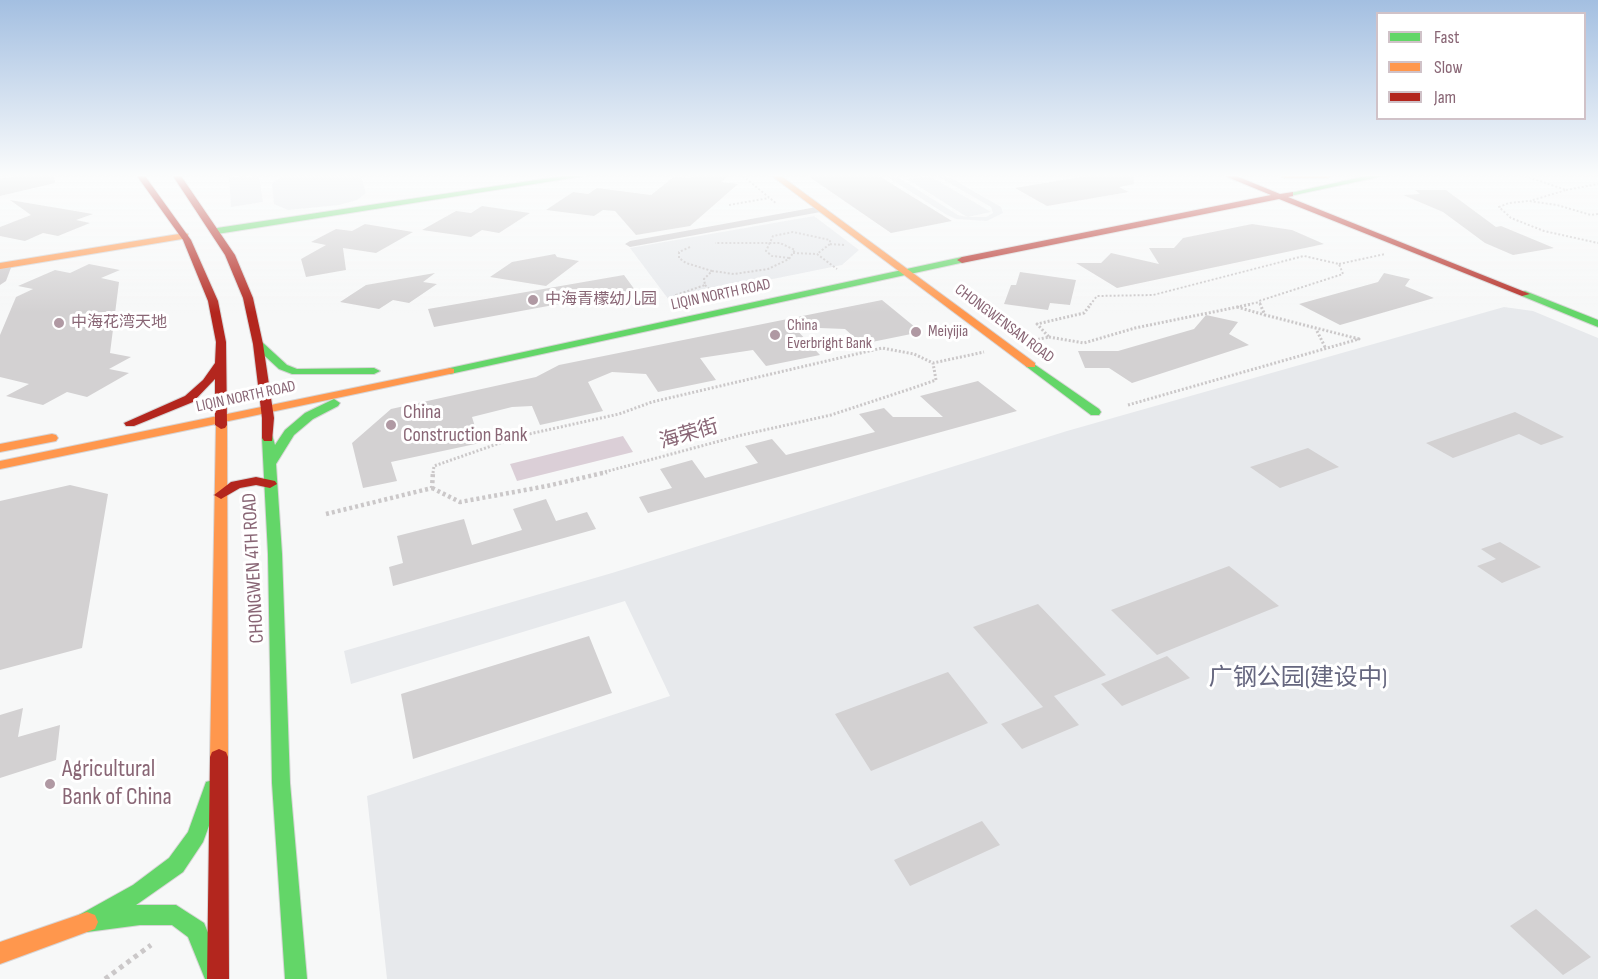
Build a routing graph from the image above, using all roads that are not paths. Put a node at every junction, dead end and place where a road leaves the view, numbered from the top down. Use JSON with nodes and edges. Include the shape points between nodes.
{"nodes":[{"id":1,"x":175,"y":222,"type":"edge"},
{"id":2,"x":209,"y":222,"type":"edge"},
{"id":3,"x":278,"y":222,"type":"edge"},
{"id":4,"x":749,"y":222,"type":"edge"},
{"id":5,"x":840,"y":222,"type":"edge"},
{"id":6,"x":1108,"y":222,"type":"edge"},
{"id":7,"x":1156,"y":222,"type":"edge"},
{"id":8,"x":1371,"y":222,"type":"edge"},
{"id":9,"x":1373,"y":222,"type":"edge"},
{"id":10,"x":216,"y":231,"type":"junction"},
{"id":11,"x":185,"y":236,"type":"junction"},
{"id":12,"x":630,"y":244,"type":"dead end"},
{"id":13,"x":893,"y":262,"type":"junction"},
{"id":14,"x":3,"y":266,"type":"edge"},
{"id":15,"x":906,"y":272,"type":"junction"},
{"id":16,"x":0,"y":281,"type":"edge"},
{"id":17,"x":700,"y":302,"type":"dead end"},
{"id":18,"x":1598,"y":312,"type":"edge"},
{"id":19,"x":1598,"y":324,"type":"edge"},
{"id":20,"x":257,"y":339,"type":"junction"},
{"id":21,"x":221,"y":342,"type":"junction"},
{"id":22,"x":221,"y":363,"type":"junction"},
{"id":23,"x":301,"y":386,"type":"dead end"},
{"id":24,"x":282,"y":390,"type":"dead end"},
{"id":25,"x":363,"y":390,"type":"junction"},
{"id":26,"x":260,"y":395,"type":"junction"},
{"id":27,"x":227,"y":401,"type":"junction"},
{"id":28,"x":267,"y":410,"type":"junction"},
{"id":29,"x":1095,"y":412,"type":"dead end"},
{"id":30,"x":222,"y":419,"type":"junction"},
{"id":31,"x":71,"y":434,"type":"dead end"},
{"id":32,"x":127,"y":438,"type":"junction"},
{"id":33,"x":0,"y":448,"type":"edge"},
{"id":34,"x":0,"y":465,"type":"edge"},
{"id":35,"x":268,"y":466,"type":"junction"},
{"id":36,"x":221,"y":477,"type":"junction"},
{"id":37,"x":270,"y":484,"type":"junction"},
{"id":38,"x":221,"y":495,"type":"junction"},
{"id":39,"x":219,"y":769,"type":"junction"},
{"id":40,"x":87,"y":922,"type":"junction"},
{"id":41,"x":0,"y":953,"type":"edge"},
{"id":42,"x":217,"y":979,"type":"edge"},
{"id":43,"x":296,"y":979,"type":"edge"}],
"edges":[{"from":1,"to":11,"type":"main road","name":"CHONGWEN 4TH ROAD"},
{"from":2,"to":10,"type":"main road","name":"CHONGWEN 4TH ROAD"},
{"from":3,"to":10,"type":"main road"},
{"from":4,"to":12,"type":"street"},
{"from":5,"to":13,"type":"main road","name":"CHONGWENSAN ROAD"},
{"from":6,"to":13,"type":"main road","name":"LIQIN NORTH ROAD"},
{"from":7,"to":15,"type":"main road","name":"LIQIN NORTH ROAD"},
{"from":8,"to":19,"type":"main road"},
{"from":9,"to":18,"type":"main road"},
{"from":10,"to":20,"type":"main road","name":"CHONGWEN 4TH ROAD","via":[[248,298]]},
{"from":11,"to":14,"type":"main road"},
{"from":11,"to":21,"type":"main road","name":"CHONGWEN 4TH ROAD","via":[[213,301]]},
{"from":13,"to":15,"type":"main road","name":"CHONGWENSAN ROAD"},
{"from":13,"to":17,"type":"main road","name":"LIQIN NORTH ROAD"},
{"from":14,"to":16,"type":"street"},
{"from":15,"to":25,"type":"main road","name":"LIQIN NORTH ROAD","via":[[441,366]]},
{"from":15,"to":29,"type":"main road","name":"CHONGWENSAN ROAD"},
{"from":20,"to":21,"type":"main road"},
{"from":20,"to":23,"type":"main road","name":"LIQIN NORTH ROAD","via":[[283,367],[296,372],[380,370]]},
{"from":20,"to":26,"type":"main road","name":"CHONGWEN 4TH ROAD"},
{"from":21,"to":22,"type":"main road","name":"CHONGWEN 4TH ROAD"},
{"from":22,"to":27,"type":"main road","name":"CHONGWEN 4TH ROAD"},
{"from":22,"to":27,"type":"main road","name":"LIQIN NORTH ROAD","via":[[196,394],[124,424]]},
{"from":24,"to":26,"type":"main road","name":"LIQIN NORTH ROAD"},
{"from":25,"to":28,"type":"main road","name":"LIQIN NORTH ROAD"},
{"from":25,"to":35,"type":"main road","via":[[309,416],[289,433]]},
{"from":26,"to":28,"type":"main road","name":"CHONGWEN 4TH ROAD"},
{"from":27,"to":30,"type":"main road","name":"CHONGWEN 4TH ROAD"},
{"from":28,"to":30,"type":"main road","name":"LIQIN NORTH ROAD"},
{"from":28,"to":35,"type":"main road","name":"CHONGWEN 4TH ROAD"},
{"from":30,"to":32,"type":"main road","name":"LIQIN NORTH ROAD"},
{"from":30,"to":36,"type":"main road","name":"CHONGWEN 4TH ROAD"},
{"from":31,"to":33,"type":"main road"},
{"from":32,"to":34,"type":"main road","name":"LIQIN NORTH ROAD"},
{"from":32,"to":36,"type":"main road","via":[[199,434],[210,444]]},
{"from":35,"to":37,"type":"main road","name":"CHONGWEN 4TH ROAD"},
{"from":36,"to":38,"type":"main road","name":"CHONGWEN 4TH ROAD"},
{"from":37,"to":38,"type":"main road","via":[[256,481],[237,485]]},
{"from":37,"to":43,"type":"main road","name":"CHONGWEN 4TH ROAD","via":[[281,783]]},
{"from":38,"to":39,"type":"main road","name":"CHONGWEN 4TH ROAD"},
{"from":39,"to":40,"type":"main road","via":[[196,836],[176,865],[140,892]]},
{"from":39,"to":42,"type":"main road","name":"CHONGWEN 4TH ROAD"},
{"from":40,"to":41,"type":"main road"},
{"from":40,"to":42,"type":"main road","via":[[176,915],[196,930]]}]}
